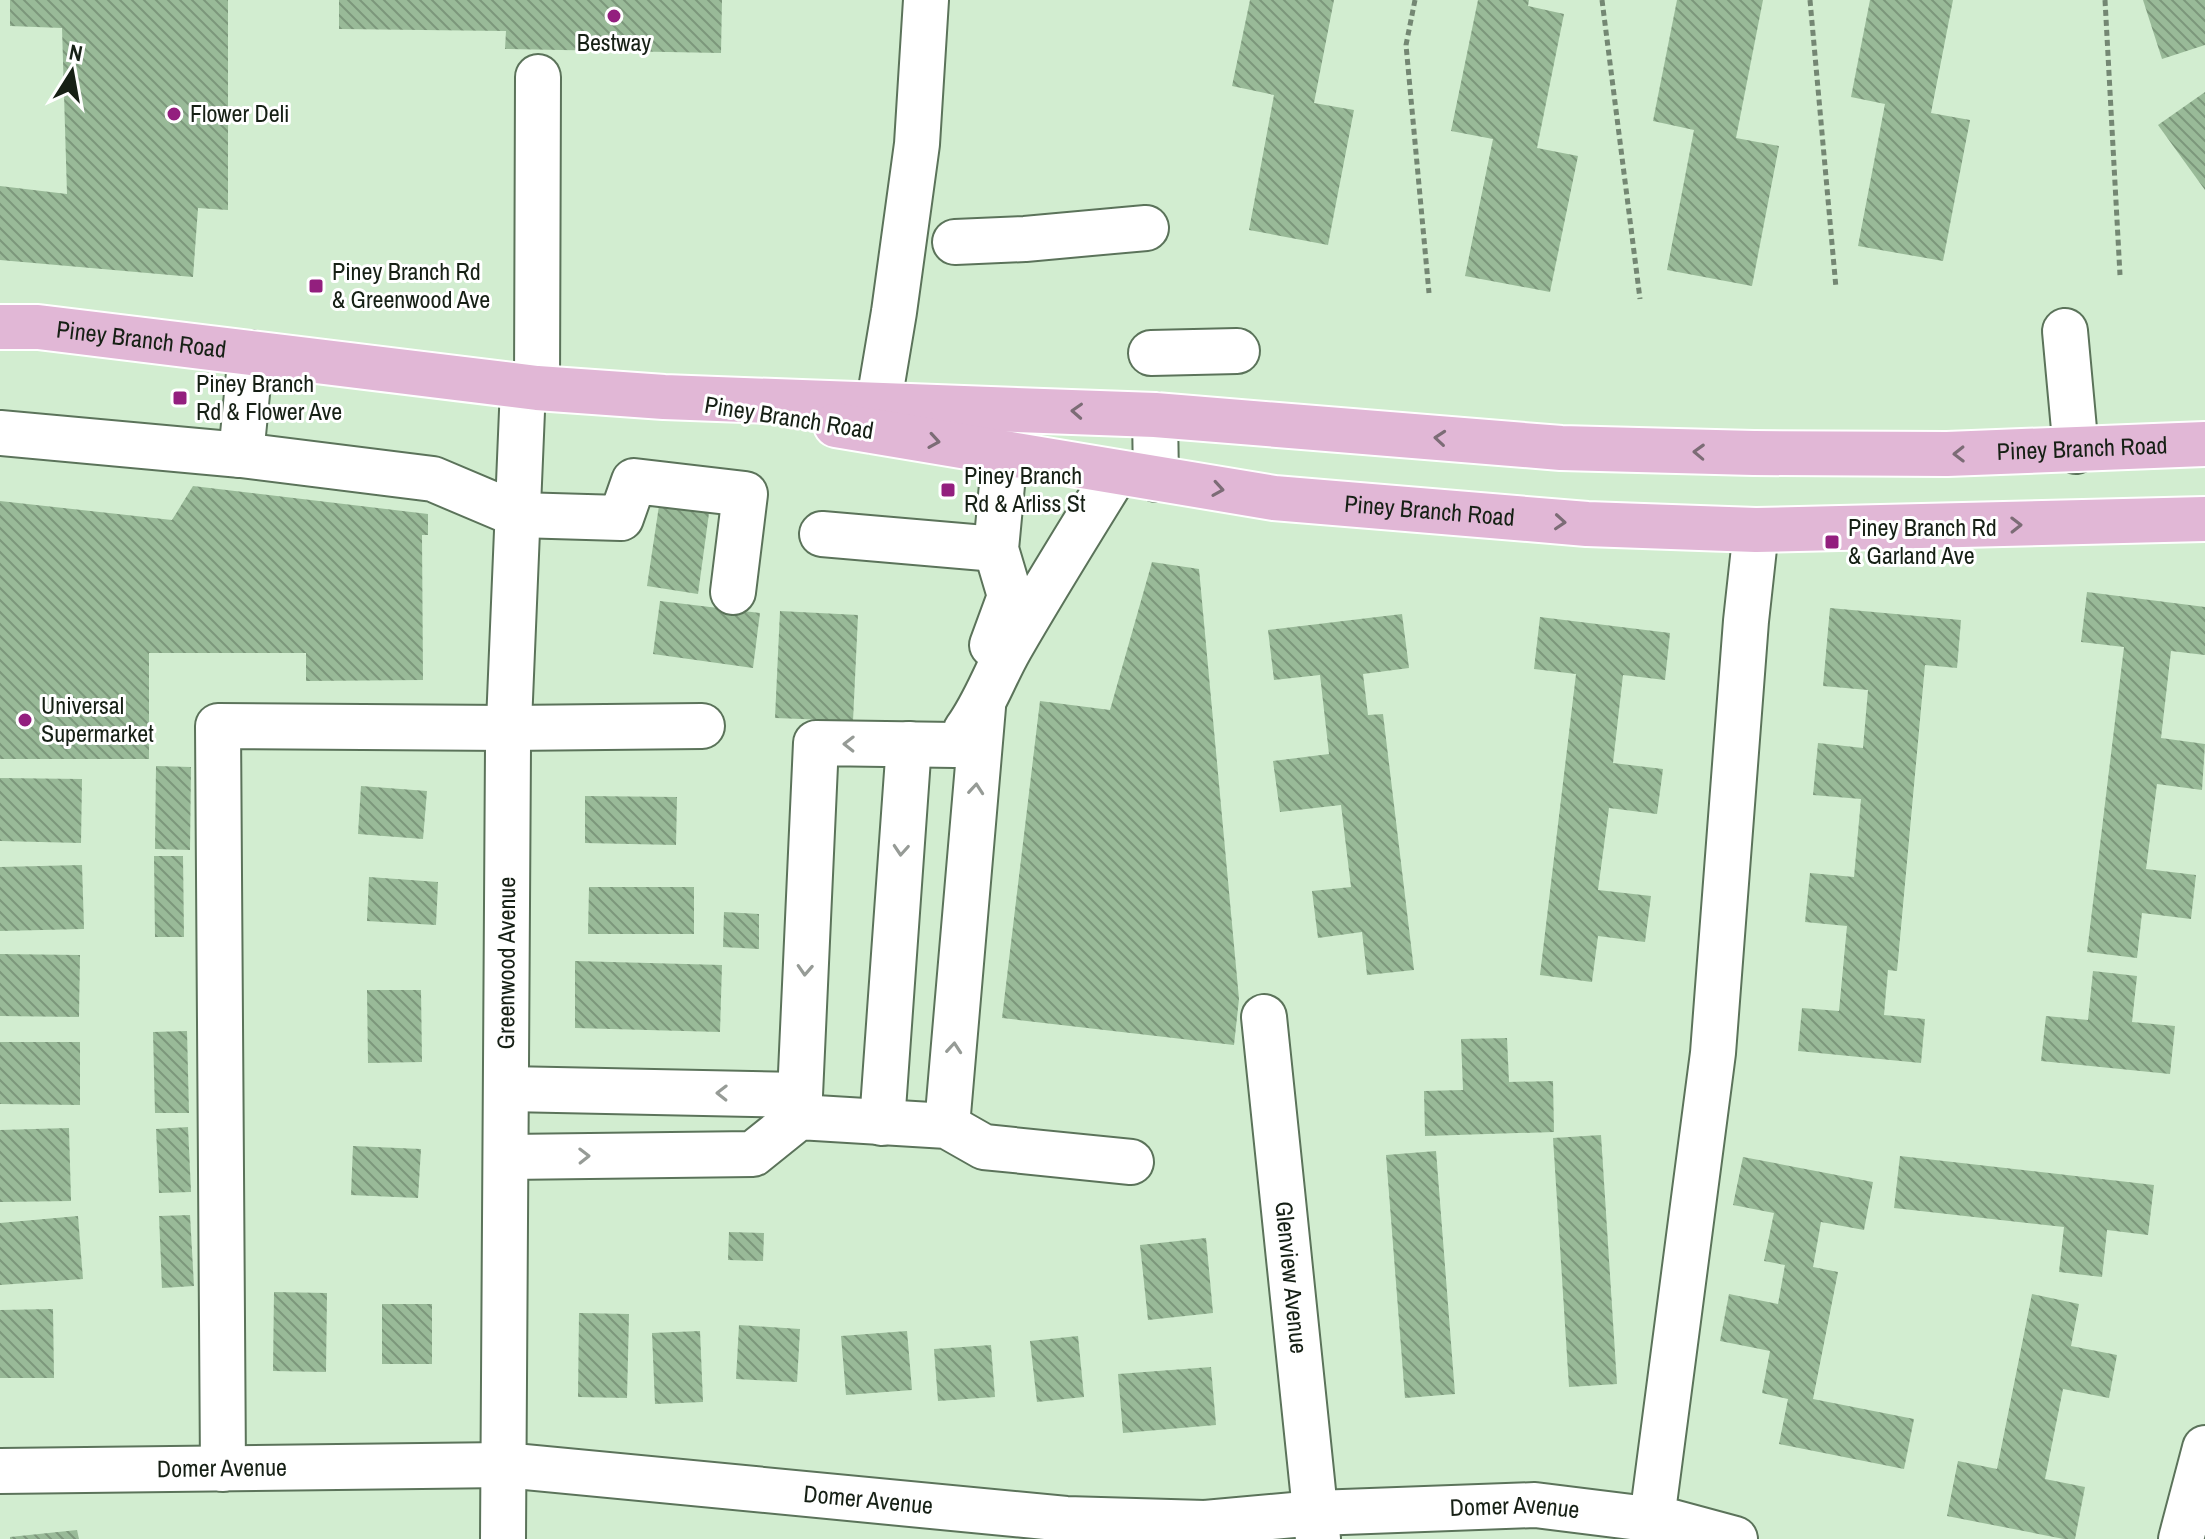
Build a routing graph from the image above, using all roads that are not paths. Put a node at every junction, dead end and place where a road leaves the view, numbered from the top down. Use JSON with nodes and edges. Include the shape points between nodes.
{"nodes":[{"id":1,"x":926,"y":0,"type":"edge"},
{"id":2,"x":538,"y":77,"type":"dead end"},
{"id":3,"x":1146,"y":228,"type":"dead end"},
{"id":4,"x":955,"y":242,"type":"dead end"},
{"id":5,"x":0,"y":327,"type":"edge"},
{"id":6,"x":2065,"y":331,"type":"dead end"},
{"id":7,"x":1237,"y":351,"type":"dead end"},
{"id":8,"x":251,"y":353,"type":"junction"},
{"id":9,"x":1151,"y":353,"type":"dead end"},
{"id":10,"x":530,"y":387,"type":"junction"},
{"id":11,"x":1155,"y":415,"type":"junction"},
{"id":12,"x":876,"y":417,"type":"junction"},
{"id":13,"x":0,"y":433,"type":"edge"},
{"id":14,"x":2205,"y":444,"type":"edge"},
{"id":15,"x":2076,"y":451,"type":"junction"},
{"id":16,"x":1005,"y":453,"type":"junction"},
{"id":17,"x":241,"y":455,"type":"junction"},
{"id":18,"x":1136,"y":476,"type":"junction"},
{"id":19,"x":518,"y":515,"type":"junction"},
{"id":20,"x":2205,"y":519,"type":"edge"},
{"id":21,"x":1756,"y":530,"type":"junction"},
{"id":22,"x":822,"y":534,"type":"dead end"},
{"id":23,"x":996,"y":549,"type":"junction"},
{"id":24,"x":733,"y":592,"type":"dead end"},
{"id":25,"x":983,"y":707,"type":"junction"},
{"id":26,"x":702,"y":726,"type":"dead end"},
{"id":27,"x":509,"y":728,"type":"junction"},
{"id":28,"x":909,"y":744,"type":"junction"},
{"id":29,"x":955,"y":745,"type":"junction"},
{"id":30,"x":1264,"y":1017,"type":"dead end"},
{"id":31,"x":506,"y":1089,"type":"junction"},
{"id":32,"x":799,"y":1106,"type":"junction"},
{"id":33,"x":882,"y":1123,"type":"junction"},
{"id":34,"x":947,"y":1126,"type":"junction"},
{"id":35,"x":506,"y":1157,"type":"junction"},
{"id":36,"x":1131,"y":1162,"type":"dead end"},
{"id":37,"x":2205,"y":1448,"type":"edge"},
{"id":38,"x":505,"y":1465,"type":"junction"},
{"id":39,"x":223,"y":1469,"type":"junction"},
{"id":40,"x":0,"y":1471,"type":"edge"},
{"id":41,"x":1652,"y":1519,"type":"junction"},
{"id":42,"x":1317,"y":1526,"type":"edge"},
{"id":43,"x":503,"y":1539,"type":"edge"},
{"id":44,"x":1735,"y":1539,"type":"edge"},
{"id":45,"x":2181,"y":1539,"type":"edge"}],
"edges":[{"from":1,"to":12,"type":"street","via":[[917,144]]},
{"from":2,"to":10,"type":"street","name":"Greenwood Avenue"},
{"from":3,"to":4,"type":"street"},
{"from":5,"to":8,"type":"main road","name":"Piney Branch Road"},
{"from":6,"to":15,"type":"street"},
{"from":7,"to":9,"type":"street"},
{"from":8,"to":10,"type":"main road","name":"Piney Branch Road"},
{"from":8,"to":17,"type":"street"},
{"from":10,"to":12,"type":"main road","name":"Piney Branch Road"},
{"from":10,"to":19,"type":"street","name":"Greenwood Avenue"},
{"from":11,"to":12,"type":"main road","name":"Piney Branch Road","one_way":true},
{"from":15,"to":11,"type":"main road","name":"Piney Branch Road","one_way":true,"via":[[1561,448]]},
{"from":11,"to":18,"type":"street"},
{"from":12,"to":16,"type":"main road","name":"Piney Branch Road","one_way":true},
{"from":13,"to":17,"type":"street"},
{"from":14,"to":15,"type":"main road","name":"Piney Branch Road"},
{"from":16,"to":18,"type":"main road","name":"Piney Branch Road"},
{"from":16,"to":23,"type":"street"},
{"from":17,"to":19,"type":"street","via":[[433,479]]},
{"from":18,"to":21,"type":"main road","name":"Piney Branch Road","one_way":true,"via":[[1362,507]]},
{"from":18,"to":25,"type":"street","via":[[1000,667]]},
{"from":19,"to":24,"type":"street","via":[[621,518],[634,481],[745,494]]},
{"from":19,"to":27,"type":"street","name":"Greenwood Avenue"},
{"from":21,"to":20,"type":"main road","name":"Piney Branch Road","one_way":true},
{"from":21,"to":41,"type":"street","via":[[1713,1053]]},
{"from":22,"to":23,"type":"street"},
{"from":23,"to":29,"type":"street","via":[[1010,596]]},
{"from":25,"to":29,"type":"street"},
{"from":34,"to":25,"type":"street","one_way":true},
{"from":26,"to":27,"type":"street"},
{"from":27,"to":31,"type":"street","name":"Greenwood Avenue"},
{"from":27,"to":39,"type":"street","via":[[218,726]]},
{"from":28,"to":29,"type":"street"},
{"from":28,"to":32,"type":"street","one_way":true,"via":[[816,743]]},
{"from":28,"to":33,"type":"street","one_way":true},
{"from":30,"to":42,"type":"street","name":"Glenview Avenue"},
{"from":32,"to":31,"type":"street","one_way":true},
{"from":31,"to":35,"type":"street","name":"Greenwood Avenue"},
{"from":32,"to":33,"type":"street"},
{"from":35,"to":32,"type":"street","one_way":true,"via":[[753,1154]]},
{"from":33,"to":34,"type":"street"},
{"from":34,"to":36,"type":"street","via":[[984,1147]]},
{"from":35,"to":38,"type":"street","name":"Greenwood Avenue"},
{"from":37,"to":45,"type":"street"},
{"from":38,"to":39,"type":"street","name":"Domer Avenue"},
{"from":38,"to":42,"type":"street","name":"Domer Avenue","via":[[1066,1519]]},
{"from":38,"to":43,"type":"street","name":"Greenwood Avenue"},
{"from":39,"to":40,"type":"street","name":"Domer Avenue"},
{"from":41,"to":42,"type":"street","name":"Domer Avenue","via":[[1535,1505]]},
{"from":41,"to":44,"type":"street","name":"Domer Avenue"}]}
